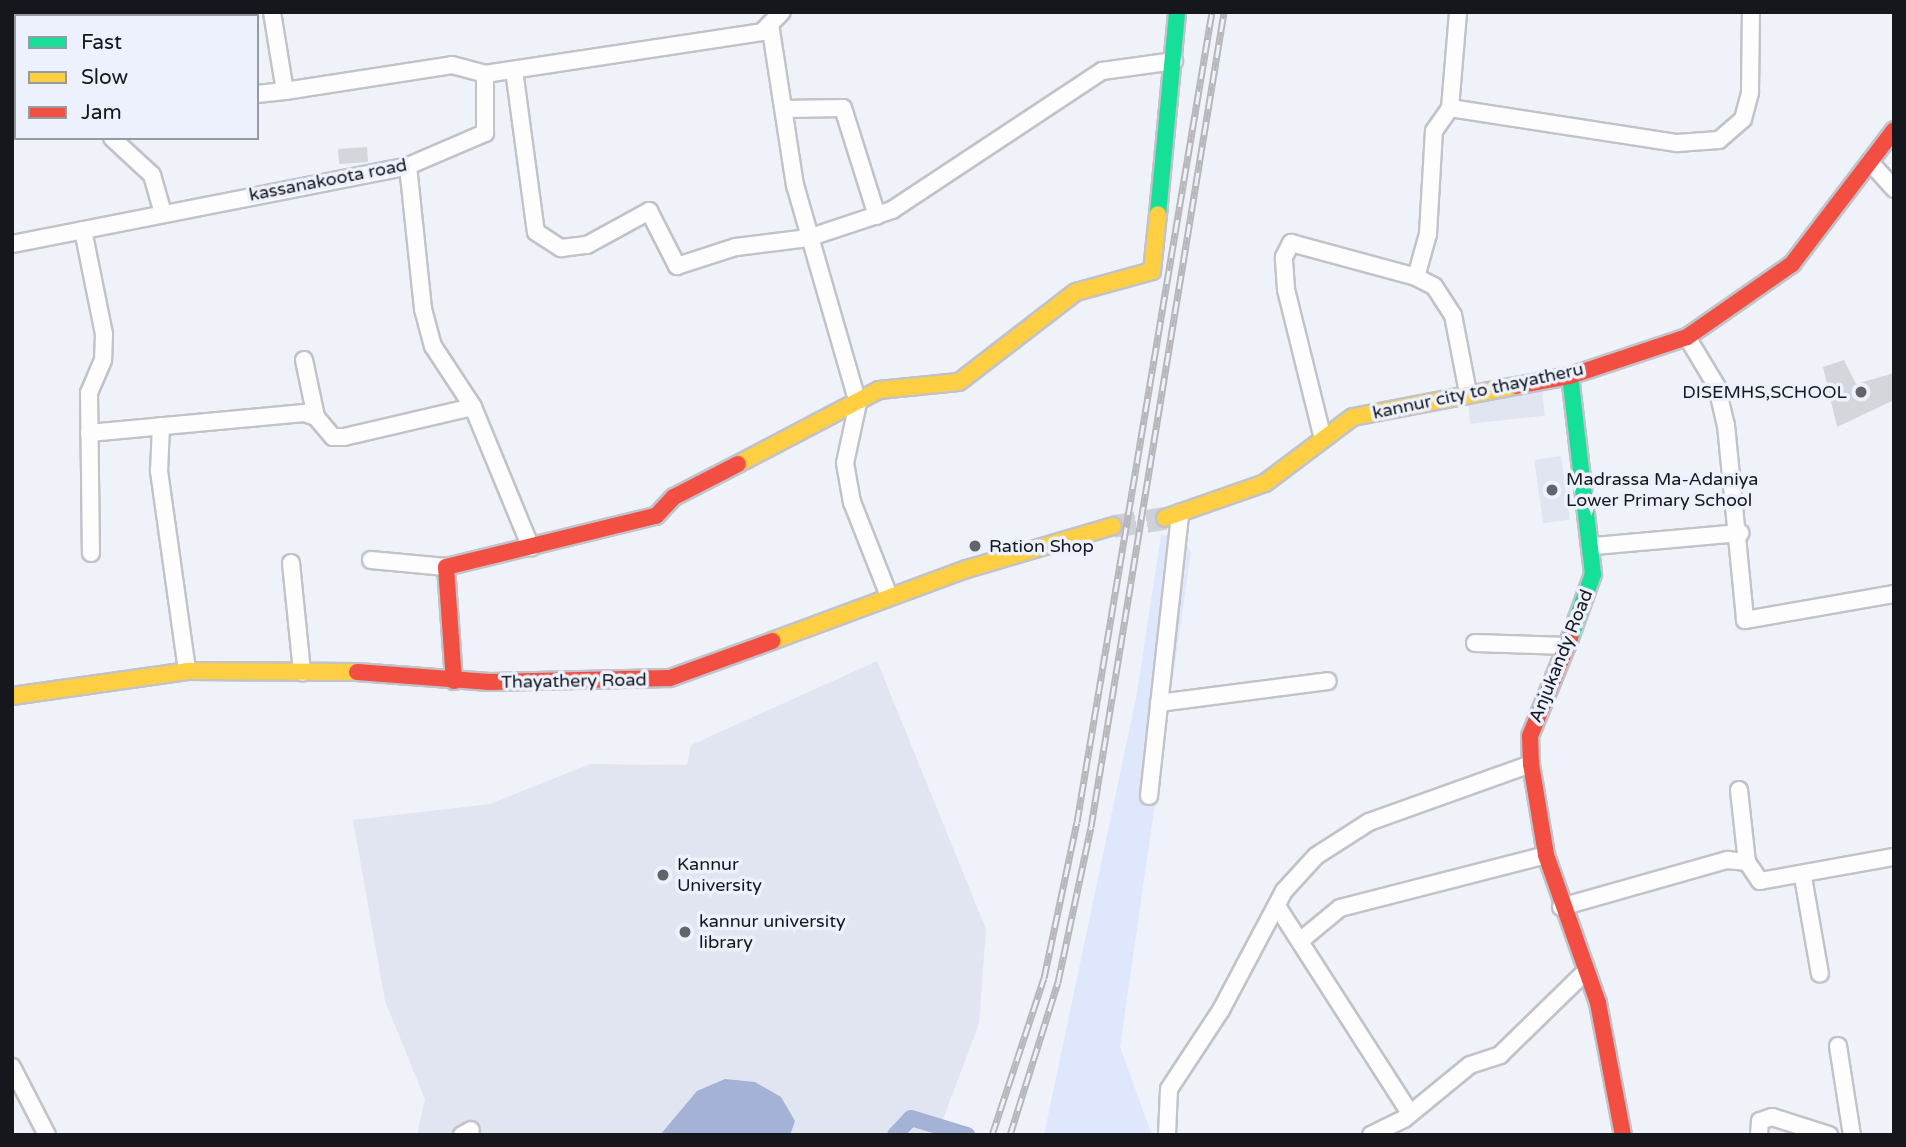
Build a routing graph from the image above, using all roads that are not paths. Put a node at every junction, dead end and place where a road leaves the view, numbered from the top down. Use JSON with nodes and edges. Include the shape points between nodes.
{"nodes":[{"id":1,"x":272,"y":12,"type":"edge"},
{"id":2,"x":782,"y":12,"type":"edge"},
{"id":3,"x":1177,"y":12,"type":"edge"},
{"id":4,"x":1458,"y":12,"type":"edge"},
{"id":5,"x":1751,"y":12,"type":"edge"},
{"id":6,"x":770,"y":24,"type":"junction"},
{"id":7,"x":1174,"y":61,"type":"junction"},
{"id":8,"x":514,"y":70,"type":"junction"},
{"id":9,"x":485,"y":74,"type":"junction"},
{"id":10,"x":285,"y":91,"type":"junction"},
{"id":11,"x":259,"y":94,"type":"edge"},
{"id":12,"x":1450,"y":108,"type":"junction"},
{"id":13,"x":785,"y":109,"type":"junction"},
{"id":14,"x":1894,"y":130,"type":"edge"},
{"id":15,"x":114,"y":140,"type":"edge"},
{"id":16,"x":1870,"y":162,"type":"junction"},
{"id":17,"x":408,"y":166,"type":"junction"},
{"id":18,"x":1894,"y":189,"type":"edge"},
{"id":19,"x":162,"y":211,"type":"junction"},
{"id":20,"x":877,"y":216,"type":"junction"},
{"id":21,"x":83,"y":230,"type":"junction"},
{"id":22,"x":808,"y":238,"type":"junction"},
{"id":23,"x":12,"y":244,"type":"edge"},
{"id":24,"x":1416,"y":277,"type":"junction"},
{"id":25,"x":1687,"y":337,"type":"junction"},
{"id":26,"x":304,"y":360,"type":"dead end"},
{"id":27,"x":1570,"y":376,"type":"junction"},
{"id":28,"x":1468,"y":393,"type":"junction"},
{"id":29,"x":858,"y":403,"type":"junction"},
{"id":30,"x":473,"y":407,"type":"junction"},
{"id":31,"x":316,"y":416,"type":"junction"},
{"id":32,"x":161,"y":426,"type":"junction"},
{"id":33,"x":89,"y":433,"type":"junction"},
{"id":34,"x":1323,"y":439,"type":"junction"},
{"id":35,"x":1114,"y":526,"type":"tunnel mouth"},
{"id":36,"x":1740,"y":533,"type":"junction"},
{"id":37,"x":1594,"y":546,"type":"junction"},
{"id":38,"x":531,"y":548,"type":"junction"},
{"id":39,"x":91,"y":553,"type":"dead end"},
{"id":40,"x":371,"y":560,"type":"dead end"},
{"id":41,"x":291,"y":563,"type":"dead end"},
{"id":42,"x":446,"y":567,"type":"junction"},
{"id":43,"x":1894,"y":594,"type":"edge"},
{"id":44,"x":889,"y":596,"type":"junction"},
{"id":45,"x":1475,"y":643,"type":"dead end"},
{"id":46,"x":1567,"y":646,"type":"junction"},
{"id":47,"x":187,"y":671,"type":"junction"},
{"id":48,"x":302,"y":672,"type":"junction"},
{"id":49,"x":454,"y":681,"type":"junction"},
{"id":50,"x":1328,"y":681,"type":"dead end"},
{"id":51,"x":12,"y":696,"type":"edge"},
{"id":52,"x":1159,"y":703,"type":"junction"},
{"id":53,"x":1531,"y":764,"type":"junction"},
{"id":54,"x":1739,"y":790,"type":"dead end"},
{"id":55,"x":1149,"y":796,"type":"dead end"},
{"id":56,"x":1546,"y":855,"type":"junction"},
{"id":57,"x":1894,"y":857,"type":"edge"},
{"id":58,"x":1747,"y":862,"type":"junction"},
{"id":59,"x":1803,"y":877,"type":"junction"},
{"id":60,"x":1276,"y":906,"type":"junction"},
{"id":61,"x":1560,"y":907,"type":"junction"},
{"id":62,"x":1300,"y":941,"type":"junction"},
{"id":63,"x":1586,"y":971,"type":"junction"},
{"id":64,"x":1820,"y":974,"type":"dead end"},
{"id":65,"x":1838,"y":1046,"type":"dead end"},
{"id":66,"x":12,"y":1067,"type":"edge"},
{"id":67,"x":1408,"y":1110,"type":"junction"},
{"id":68,"x":47,"y":1135,"type":"edge"},
{"id":69,"x":1167,"y":1135,"type":"edge"},
{"id":70,"x":1371,"y":1135,"type":"edge"},
{"id":71,"x":1623,"y":1135,"type":"edge"},
{"id":72,"x":1759,"y":1135,"type":"edge"},
{"id":73,"x":1829,"y":1135,"type":"edge"},
{"id":74,"x":1852,"y":1135,"type":"edge"}],
"edges":[{"from":1,"to":10,"type":"street"},
{"from":2,"to":6,"type":"street"},
{"from":3,"to":7,"type":"street"},
{"from":4,"to":12,"type":"street"},
{"from":5,"to":12,"type":"street","via":[[1750,92],[1743,119],[1719,140],[1676,143]]},
{"from":6,"to":8,"type":"street","via":[[762,32]]},
{"from":6,"to":13,"type":"street"},
{"from":7,"to":20,"type":"street","via":[[1102,71],[926,193]]},
{"from":7,"to":29,"type":"street","via":[[1152,271],[1076,292],[959,382],[879,390]]},
{"from":8,"to":9,"type":"street"},
{"from":8,"to":22,"type":"street","via":[[536,232],[561,248],[587,245],[649,211],[677,266],[736,247]]},
{"from":9,"to":10,"type":"street","via":[[452,65]]},
{"from":9,"to":17,"type":"street","name":"kassanakoota road","via":[[485,133]]},
{"from":10,"to":11,"type":"street"},
{"from":12,"to":24,"type":"street","via":[[1434,131],[1428,234]]},
{"from":13,"to":20,"type":"street","via":[[843,108]]},
{"from":13,"to":22,"type":"street"},
{"from":14,"to":16,"type":"street","name":"kannur city to thayatheru"},
{"from":15,"to":19,"type":"street","via":[[152,176]]},
{"from":16,"to":18,"type":"street"},
{"from":16,"to":25,"type":"street","name":"kannur city to thayatheru","via":[[1792,264]]},
{"from":17,"to":19,"type":"street","name":"kassanakoota road"},
{"from":17,"to":30,"type":"street","via":[[423,309],[442,366]]},
{"from":19,"to":21,"type":"street","name":"kassanakoota road"},
{"from":20,"to":22,"type":"street"},
{"from":21,"to":23,"type":"street","name":"kassanakoota road"},
{"from":21,"to":33,"type":"street","via":[[104,334],[103,360],[89,393]]},
{"from":22,"to":29,"type":"street"},
{"from":24,"to":28,"type":"street","via":[[1434,286],[1453,315]]},
{"from":24,"to":34,"type":"street","via":[[1291,243],[1284,257],[1286,289]]},
{"from":25,"to":27,"type":"street","name":"kannur city to thayatheru"},
{"from":25,"to":36,"type":"street","via":[[1717,387]]},
{"from":26,"to":31,"type":"street"},
{"from":27,"to":28,"type":"street","name":"kannur city to thayatheru"},
{"from":27,"to":37,"type":"street","name":"Anjukandy Road"},
{"from":28,"to":34,"type":"street","name":"kannur city to thayatheru","via":[[1353,417]]},
{"from":29,"to":38,"type":"street","via":[[674,497],[656,516]]},
{"from":29,"to":44,"type":"street","via":[[845,463],[852,502]]},
{"from":30,"to":31,"type":"street","via":[[344,437],[332,437]]},
{"from":30,"to":38,"type":"street"},
{"from":31,"to":32,"type":"street"},
{"from":32,"to":33,"type":"street"},
{"from":32,"to":47,"type":"street","via":[[159,471]]},
{"from":33,"to":39,"type":"street"},
{"from":34,"to":52,"type":"street","name":"kannur city to thayatheru","via":[[1265,483],[1173,515]]},
{"from":35,"to":44,"type":"street","name":"Thayathery Road"},
{"from":36,"to":37,"type":"street"},
{"from":36,"to":43,"type":"street","via":[[1745,620]]},
{"from":37,"to":46,"type":"street","name":"Anjukandy Road","via":[[1585,608]]},
{"from":38,"to":42,"type":"street"},
{"from":40,"to":42,"type":"street"},
{"from":41,"to":48,"type":"street"},
{"from":42,"to":49,"type":"street"},
{"from":44,"to":49,"type":"street","name":"Thayathery Road","via":[[670,678],[616,684]]},
{"from":45,"to":46,"type":"street"},
{"from":46,"to":53,"type":"street","name":"Anjukandy Road","via":[[1530,736]]},
{"from":47,"to":48,"type":"street","name":"Thayathery Road"},
{"from":47,"to":51,"type":"street","name":"Thayathery Road"},
{"from":48,"to":49,"type":"street","name":"Thayathery Road","via":[[408,672]]},
{"from":50,"to":52,"type":"street"},
{"from":52,"to":55,"type":"street"},
{"from":53,"to":56,"type":"street","name":"Anjukandy Road"},
{"from":53,"to":60,"type":"street","via":[[1341,837],[1316,856]]},
{"from":54,"to":58,"type":"street"},
{"from":56,"to":61,"type":"street","name":"Anjukandy Road"},
{"from":56,"to":62,"type":"street","via":[[1340,908]]},
{"from":57,"to":59,"type":"street"},
{"from":58,"to":59,"type":"street","via":[[1765,882]]},
{"from":58,"to":61,"type":"street","via":[[1727,860]]},
{"from":59,"to":64,"type":"street"},
{"from":60,"to":62,"type":"street"},
{"from":60,"to":69,"type":"street","via":[[1169,1089]]},
{"from":61,"to":63,"type":"street","name":"Anjukandy Road"},
{"from":62,"to":67,"type":"street"},
{"from":63,"to":67,"type":"street","via":[[1500,1055],[1470,1065]]},
{"from":63,"to":71,"type":"street","name":"Anjukandy Road"},
{"from":65,"to":74,"type":"street"},
{"from":66,"to":68,"type":"street"},
{"from":67,"to":70,"type":"street"},
{"from":72,"to":73,"type":"street","via":[[1760,1121],[1772,1116]]}]}
